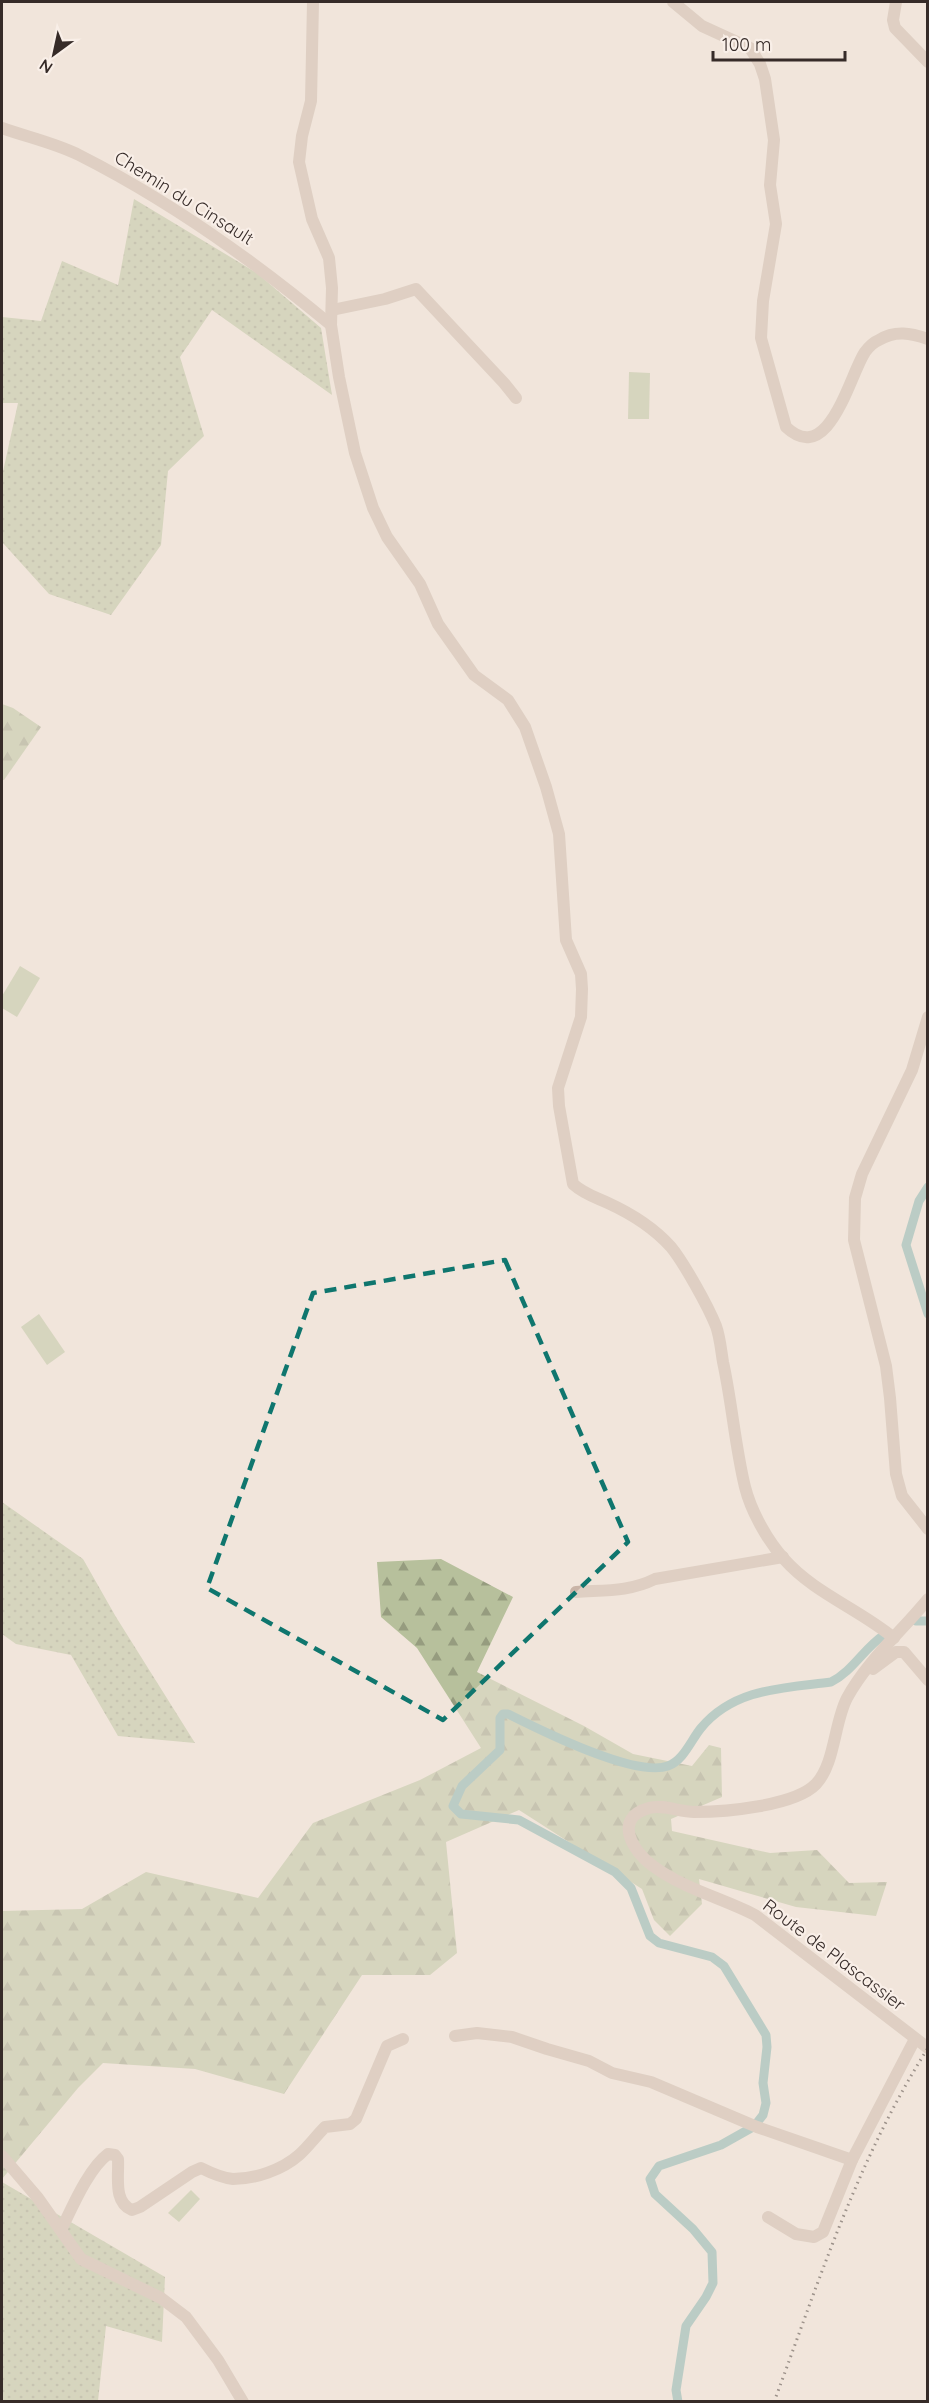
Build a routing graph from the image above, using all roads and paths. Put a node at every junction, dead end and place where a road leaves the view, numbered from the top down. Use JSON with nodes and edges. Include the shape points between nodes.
{"nodes":[{"id":1,"x":313,"y":2,"type":"edge"},
{"id":2,"x":673,"y":2,"type":"edge"},
{"id":3,"x":896,"y":2,"type":"edge"},
{"id":4,"x":927,"y":62,"type":"edge"},
{"id":5,"x":2,"y":128,"type":"edge"},
{"id":6,"x":332,"y":310,"type":"junction"},
{"id":7,"x":332,"y":325,"type":"junction"},
{"id":8,"x":927,"y":339,"type":"edge"},
{"id":9,"x":516,"y":398,"type":"dead end"},
{"id":10,"x":927,"y":1017,"type":"edge"},
{"id":11,"x":927,"y":1529,"type":"edge"},
{"id":12,"x":783,"y":1557,"type":"junction"},
{"id":13,"x":576,"y":1592,"type":"dead end"},
{"id":14,"x":927,"y":1599,"type":"edge"},
{"id":15,"x":894,"y":1638,"type":"junction"},
{"id":16,"x":867,"y":1669,"type":"junction"},
{"id":17,"x":927,"y":1680,"type":"edge"},
{"id":18,"x":454,"y":2036,"type":"dead end"},
{"id":19,"x":403,"y":2039,"type":"dead end"},
{"id":20,"x":915,"y":2039,"type":"junction"},
{"id":21,"x":927,"y":2048,"type":"edge"},
{"id":22,"x":2,"y":2156,"type":"edge"},
{"id":23,"x":852,"y":2160,"type":"junction"},
{"id":24,"x":768,"y":2217,"type":"dead end"},
{"id":25,"x":61,"y":2230,"type":"junction"},
{"id":26,"x":243,"y":2402,"type":"edge"}],
"edges":[{"from":1,"to":6,"type":"street","via":[[311,101],[299,162],[312,219],[329,258]]},
{"from":2,"to":8,"type":"street","via":[[702,26],[750,48],[765,79],[774,140],[770,184],[776,224],[761,338],[786,427],[810,436],[826,429],[865,352],[878,340],[895,333]]},
{"from":3,"to":4,"type":"street","via":[[895,28]]},
{"from":5,"to":7,"type":"street","name":"Chemin du Cinsault","via":[[77,154],[141,190],[269,273]]},
{"from":6,"to":7,"type":"street"},
{"from":6,"to":9,"type":"street","via":[[416,289]]},
{"from":7,"to":12,"type":"street","via":[[355,453],[372,508],[464,663],[508,700],[525,727],[546,787],[559,834],[566,940],[581,974],[581,1017],[558,1088],[573,1184],[586,1195],[655,1230],[673,1250],[697,1290],[716,1326],[745,1488],[758,1519]]},
{"from":10,"to":11,"type":"street","via":[[912,1070],[862,1174],[855,1198],[854,1240],[886,1366],[896,1474],[902,1496]]},
{"from":12,"to":13,"type":"street","via":[[655,1579],[619,1591]]},
{"from":12,"to":15,"type":"street","via":[[798,1573]]},
{"from":14,"to":15,"type":"street","name":"Route de Plascassier"},
{"from":15,"to":16,"type":"street","name":"Route de Plascassier"},
{"from":16,"to":17,"type":"street","via":[[876,1668],[896,1652],[904,1652]]},
{"from":16,"to":20,"type":"street","name":"Route de Plascassier","via":[[839,1713],[824,1771],[816,1784],[798,1797],[692,1812],[650,1807],[630,1822],[628,1836],[651,1865],[704,1894],[755,1915]]},
{"from":18,"to":23,"type":"street","via":[[477,2033],[512,2037],[589,2061],[612,2073],[651,2082],[757,2127]]},
{"from":19,"to":25,"type":"street","via":[[387,2046],[356,2119],[350,2124],[325,2127],[282,2168],[232,2179],[201,2168],[132,2210],[120,2201],[118,2159],[108,2154],[88,2180]]},
{"from":20,"to":21,"type":"street","name":"Route de Plascassier"},
{"from":20,"to":23,"type":"street"},
{"from":22,"to":25,"type":"street"},
{"from":23,"to":24,"type":"street","via":[[823,2232],[814,2237],[796,2234]]},
{"from":25,"to":26,"type":"street","via":[[81,2259],[161,2298],[186,2317]]}]}
